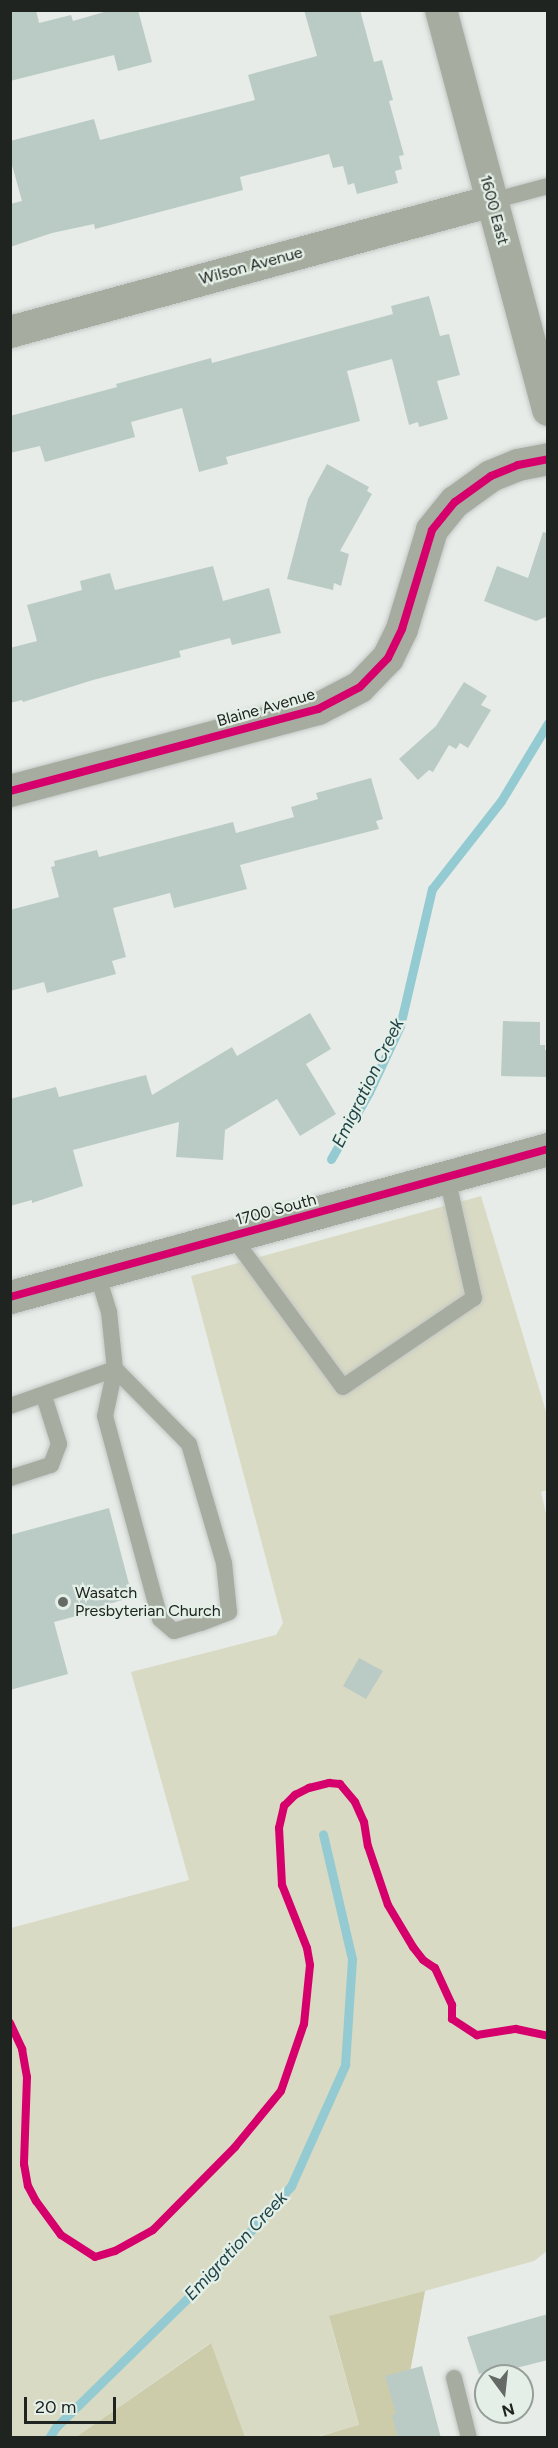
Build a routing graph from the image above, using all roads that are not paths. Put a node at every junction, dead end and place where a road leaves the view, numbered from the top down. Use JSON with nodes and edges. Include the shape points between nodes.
{"nodes":[{"id":1,"x":441,"y":10,"type":"edge"},
{"id":2,"x":548,"y":186,"type":"edge"},
{"id":3,"x":492,"y":201,"type":"junction"},
{"id":4,"x":10,"y":332,"type":"edge"},
{"id":5,"x":548,"y":410,"type":"edge"},
{"id":6,"x":548,"y":459,"type":"edge"},
{"id":7,"x":10,"y":791,"type":"edge"},
{"id":8,"x":548,"y":1149,"type":"edge"},
{"id":9,"x":447,"y":1177,"type":"junction"},
{"id":10,"x":232,"y":1236,"type":"junction"},
{"id":11,"x":97,"y":1273,"type":"junction"},
{"id":12,"x":10,"y":1296,"type":"edge"},
{"id":13,"x":115,"y":1369,"type":"junction"},
{"id":14,"x":44,"y":1396,"type":"junction"},
{"id":15,"x":10,"y":1406,"type":"edge"},
{"id":16,"x":10,"y":1478,"type":"edge"},
{"id":17,"x":454,"y":2378,"type":"dead end"},
{"id":18,"x":469,"y":2438,"type":"edge"}],
"edges":[{"from":1,"to":3,"type":"street","name":"1600 East"},
{"from":2,"to":3,"type":"lane"},
{"from":3,"to":4,"type":"street","name":"Wilson Avenue"},
{"from":3,"to":5,"type":"street","name":"1600 East"},
{"from":6,"to":7,"type":"street","name":"Blaine Avenue","via":[[491,476],[455,502],[432,531],[402,629],[388,658],[360,687],[318,709]]},
{"from":8,"to":9,"type":"street","name":"1700 South"},
{"from":9,"to":10,"type":"street","name":"1700 South"},
{"from":9,"to":10,"type":"lane","via":[[474,1298],[343,1387]]},
{"from":10,"to":11,"type":"street","name":"1700 South"},
{"from":11,"to":12,"type":"street","name":"1700 South"},
{"from":11,"to":13,"type":"lane","via":[[109,1312]]},
{"from":13,"to":13,"type":"lane","via":[[105,1416],[160,1619],[174,1631],[229,1612],[224,1563],[189,1444]]},
{"from":13,"to":14,"type":"lane"},
{"from":14,"to":15,"type":"lane"},
{"from":14,"to":16,"type":"lane","via":[[59,1444],[51,1465]]},
{"from":17,"to":18,"type":"lane"}]}
